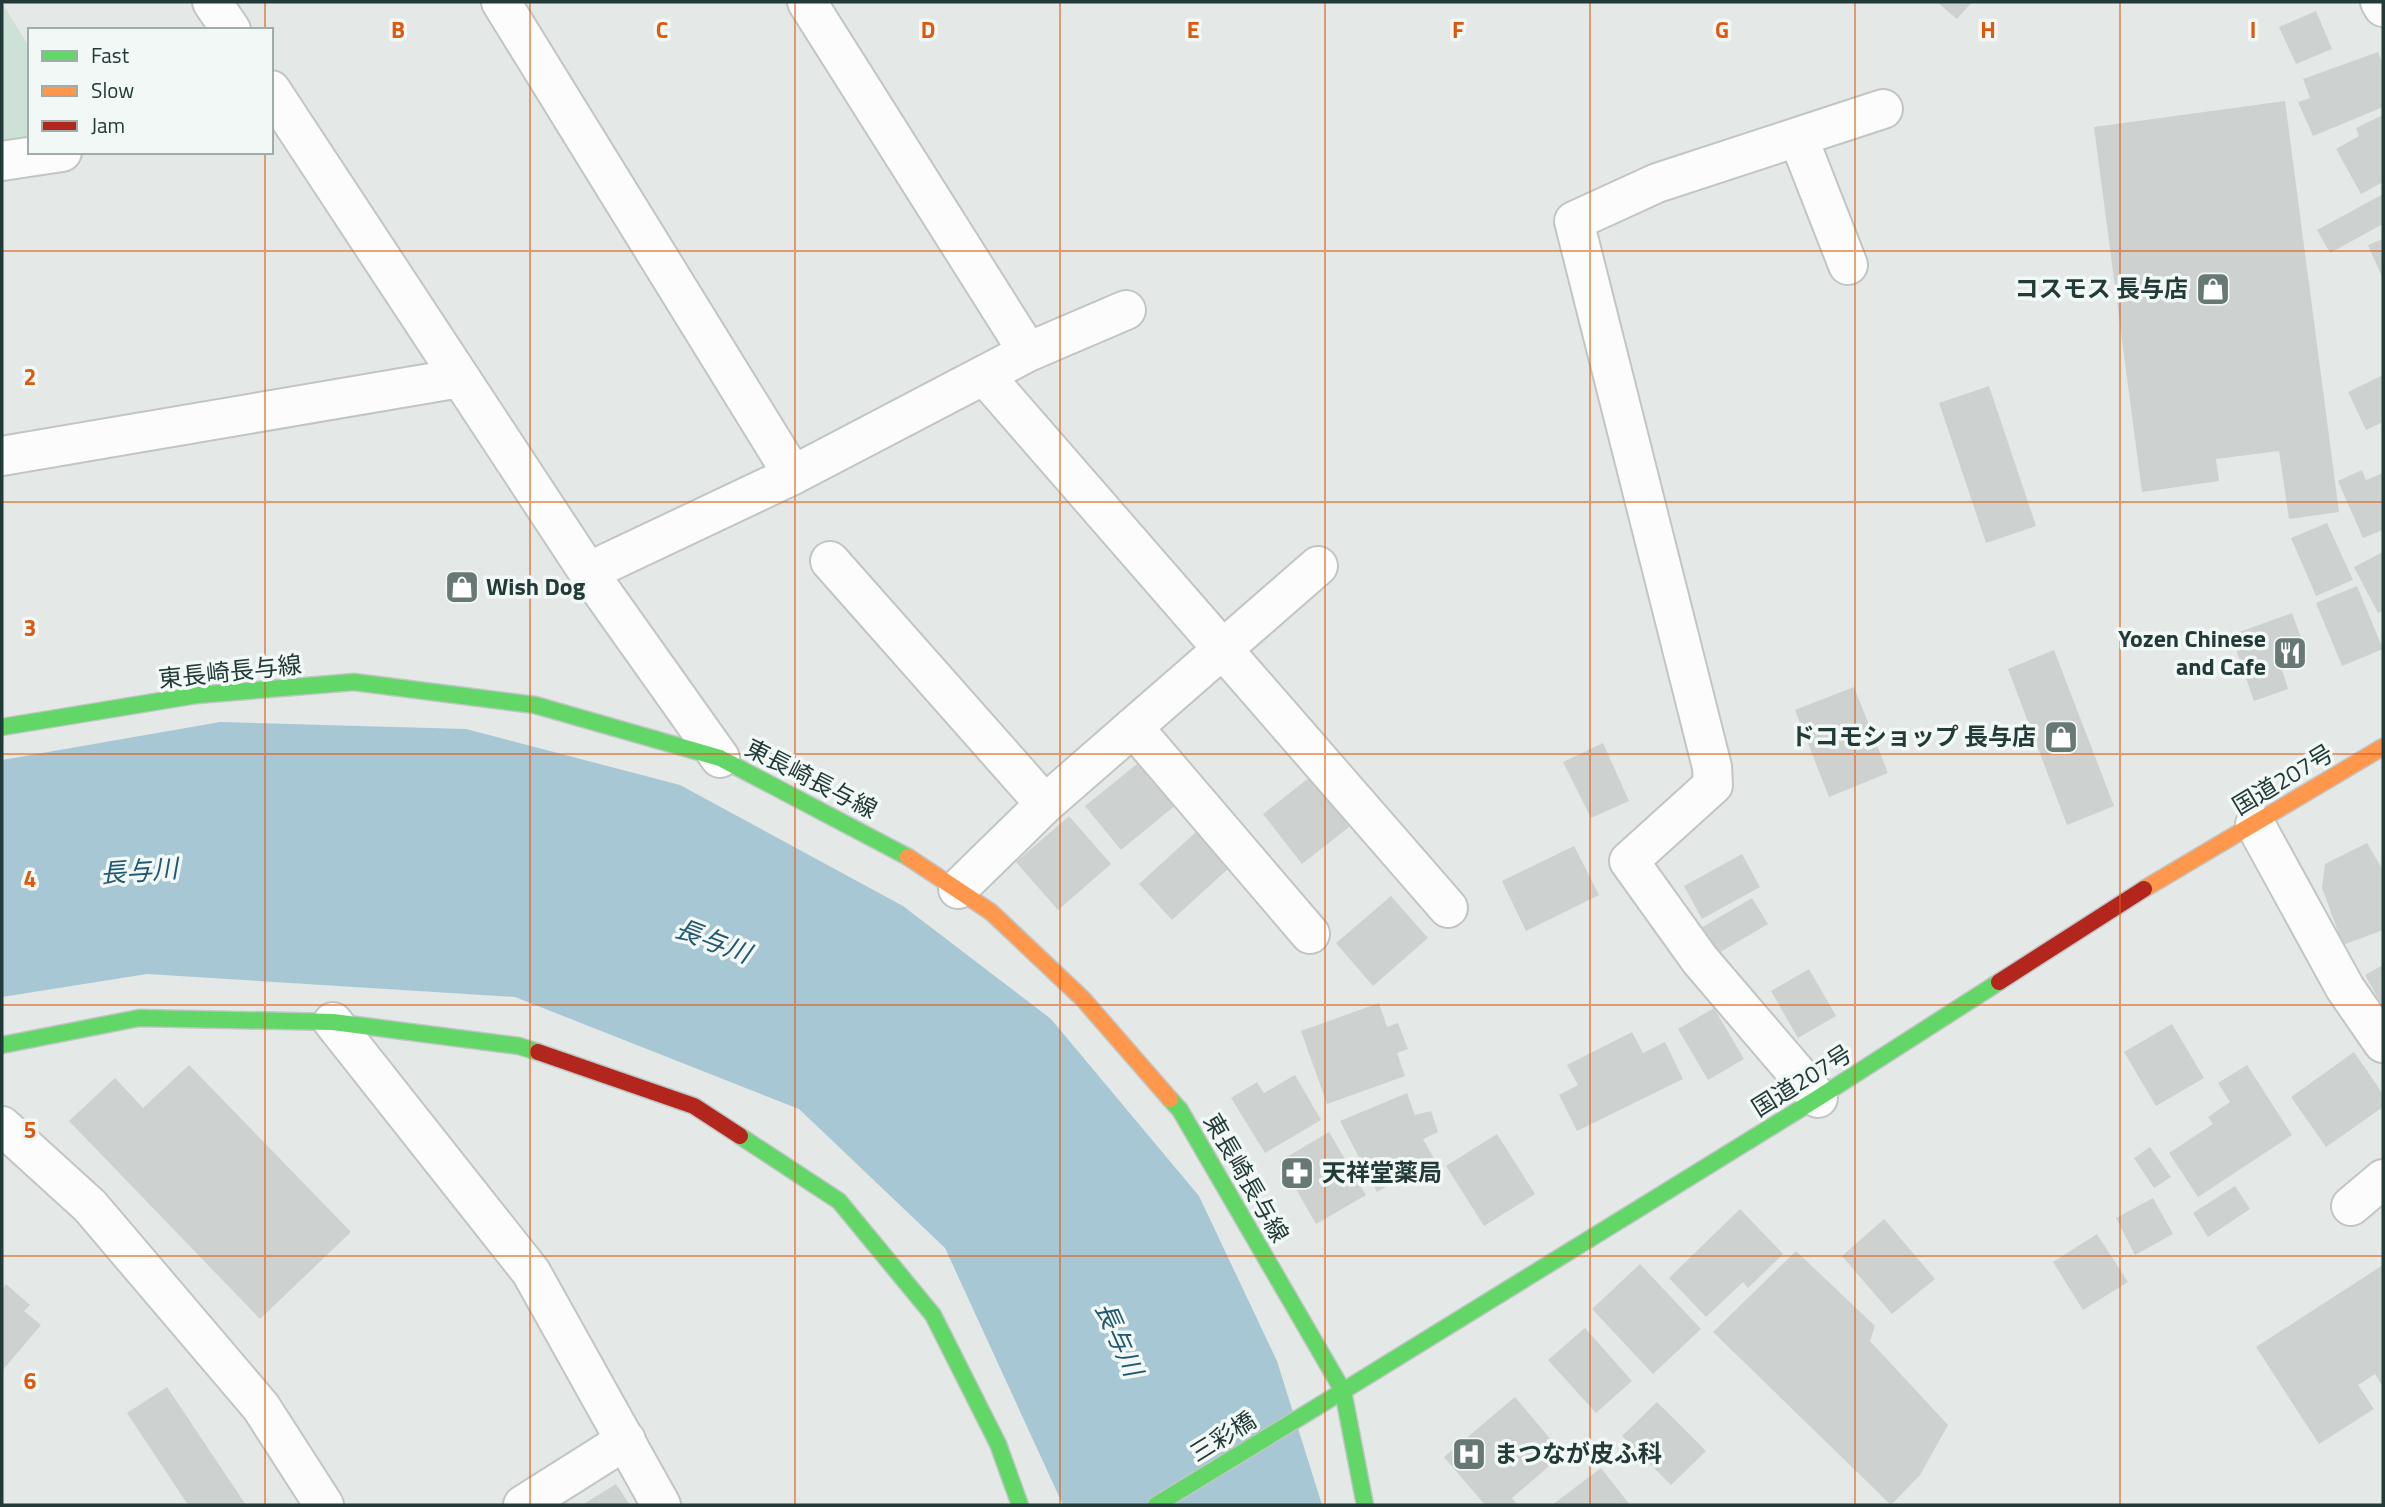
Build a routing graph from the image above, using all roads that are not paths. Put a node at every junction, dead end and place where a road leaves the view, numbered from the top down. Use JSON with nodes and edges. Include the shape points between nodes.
{"nodes":[{"id":1,"x":212,"y":2,"type":"edge"},
{"id":2,"x":501,"y":2,"type":"edge"},
{"id":3,"x":807,"y":2,"type":"edge"},
{"id":4,"x":2380,"y":2,"type":"edge"},
{"id":5,"x":2383,"y":7,"type":"edge"},
{"id":6,"x":230,"y":28,"type":"edge"},
{"id":7,"x":1883,"y":109,"type":"dead end"},
{"id":8,"x":278,"y":110,"type":"edge"},
{"id":9,"x":1798,"y":136,"type":"junction"},
{"id":10,"x":49,"y":154,"type":"edge"},
{"id":11,"x":2,"y":161,"type":"edge"},
{"id":12,"x":1848,"y":265,"type":"dead end"},
{"id":13,"x":1126,"y":310,"type":"dead end"},
{"id":14,"x":1028,"y":352,"type":"junction"},
{"id":15,"x":984,"y":376,"type":"junction"},
{"id":16,"x":460,"y":378,"type":"junction"},
{"id":17,"x":2,"y":456,"type":"edge"},
{"id":18,"x":793,"y":475,"type":"junction"},
{"id":19,"x":830,"y":561,"type":"dead end"},
{"id":20,"x":1318,"y":566,"type":"dead end"},
{"id":21,"x":588,"y":572,"type":"junction"},
{"id":22,"x":1222,"y":648,"type":"junction"},
{"id":23,"x":2,"y":727,"type":"edge"},
{"id":24,"x":1133,"y":727,"type":"junction"},
{"id":25,"x":2383,"y":747,"type":"edge"},
{"id":26,"x":720,"y":758,"type":"junction"},
{"id":27,"x":1045,"y":804,"type":"junction"},
{"id":28,"x":2255,"y":824,"type":"junction"},
{"id":29,"x":958,"y":889,"type":"junction"},
{"id":30,"x":1448,"y":908,"type":"dead end"},
{"id":31,"x":1310,"y":934,"type":"dead end"},
{"id":32,"x":333,"y":1022,"type":"junction"},
{"id":33,"x":2383,"y":1043,"type":"edge"},
{"id":34,"x":2,"y":1045,"type":"edge"},
{"id":35,"x":1818,"y":1098,"type":"junction"},
{"id":36,"x":2,"y":1126,"type":"edge"},
{"id":37,"x":2383,"y":1179,"type":"edge"},
{"id":38,"x":2351,"y":1206,"type":"dead end"},
{"id":39,"x":1343,"y":1391,"type":"junction"},
{"id":40,"x":1314,"y":1408,"type":"joint"},
{"id":41,"x":626,"y":1440,"type":"junction"},
{"id":42,"x":324,"y":1505,"type":"edge"},
{"id":43,"x":523,"y":1505,"type":"edge"},
{"id":44,"x":661,"y":1505,"type":"edge"},
{"id":45,"x":1020,"y":1505,"type":"edge"},
{"id":46,"x":1156,"y":1505,"type":"edge"},
{"id":47,"x":1365,"y":1505,"type":"edge"}],
"edges":[{"from":1,"to":6,"type":"street"},
{"from":2,"to":18,"type":"street"},
{"from":3,"to":14,"type":"street"},
{"from":4,"to":5,"type":"street"},
{"from":7,"to":9,"type":"street"},
{"from":8,"to":16,"type":"street"},
{"from":9,"to":12,"type":"street"},
{"from":9,"to":35,"type":"street","via":[[1657,183],[1574,221],[1712,766],[1713,785],[1629,861],[1700,960]]},
{"from":10,"to":11,"type":"street"},
{"from":13,"to":14,"type":"street"},
{"from":14,"to":15,"type":"street"},
{"from":15,"to":18,"type":"street"},
{"from":15,"to":22,"type":"street"},
{"from":16,"to":17,"type":"street"},
{"from":16,"to":21,"type":"street"},
{"from":18,"to":21,"type":"street"},
{"from":19,"to":27,"type":"street"},
{"from":20,"to":22,"type":"street"},
{"from":21,"to":26,"type":"street"},
{"from":22,"to":24,"type":"street"},
{"from":22,"to":30,"type":"street"},
{"from":23,"to":26,"type":"main road","name":"東長崎長与線","via":[[197,695],[354,682],[535,705]]},
{"from":24,"to":27,"type":"street"},
{"from":24,"to":31,"type":"street"},
{"from":25,"to":28,"type":"main road","name":"国道207号"},
{"from":26,"to":29,"type":"main road","name":"東長崎長与線","via":[[884,842]]},
{"from":27,"to":29,"type":"street"},
{"from":28,"to":33,"type":"street","via":[[2345,988]]},
{"from":28,"to":35,"type":"main road","name":"国道207号","via":[[2149,886]]},
{"from":29,"to":39,"type":"main road","name":"東長崎長与線","via":[[991,912],[1075,990],[1180,1110]]},
{"from":32,"to":34,"type":"main road","via":[[139,1018]]},
{"from":32,"to":41,"type":"street","via":[[531,1272]]},
{"from":32,"to":45,"type":"main road","via":[[519,1046],[694,1106],[839,1201],[933,1315],[998,1444]]},
{"from":35,"to":39,"type":"main road","name":"国道207号"},
{"from":36,"to":42,"type":"street","via":[[90,1206],[261,1407]]},
{"from":37,"to":38,"type":"street"},
{"from":39,"to":40,"type":"main road","name":"国道207号"},
{"from":39,"to":47,"type":"main road"},
{"from":40,"to":46,"type":"main road","name":"三彩橋"},
{"from":41,"to":43,"type":"street"},
{"from":41,"to":44,"type":"street"}]}
